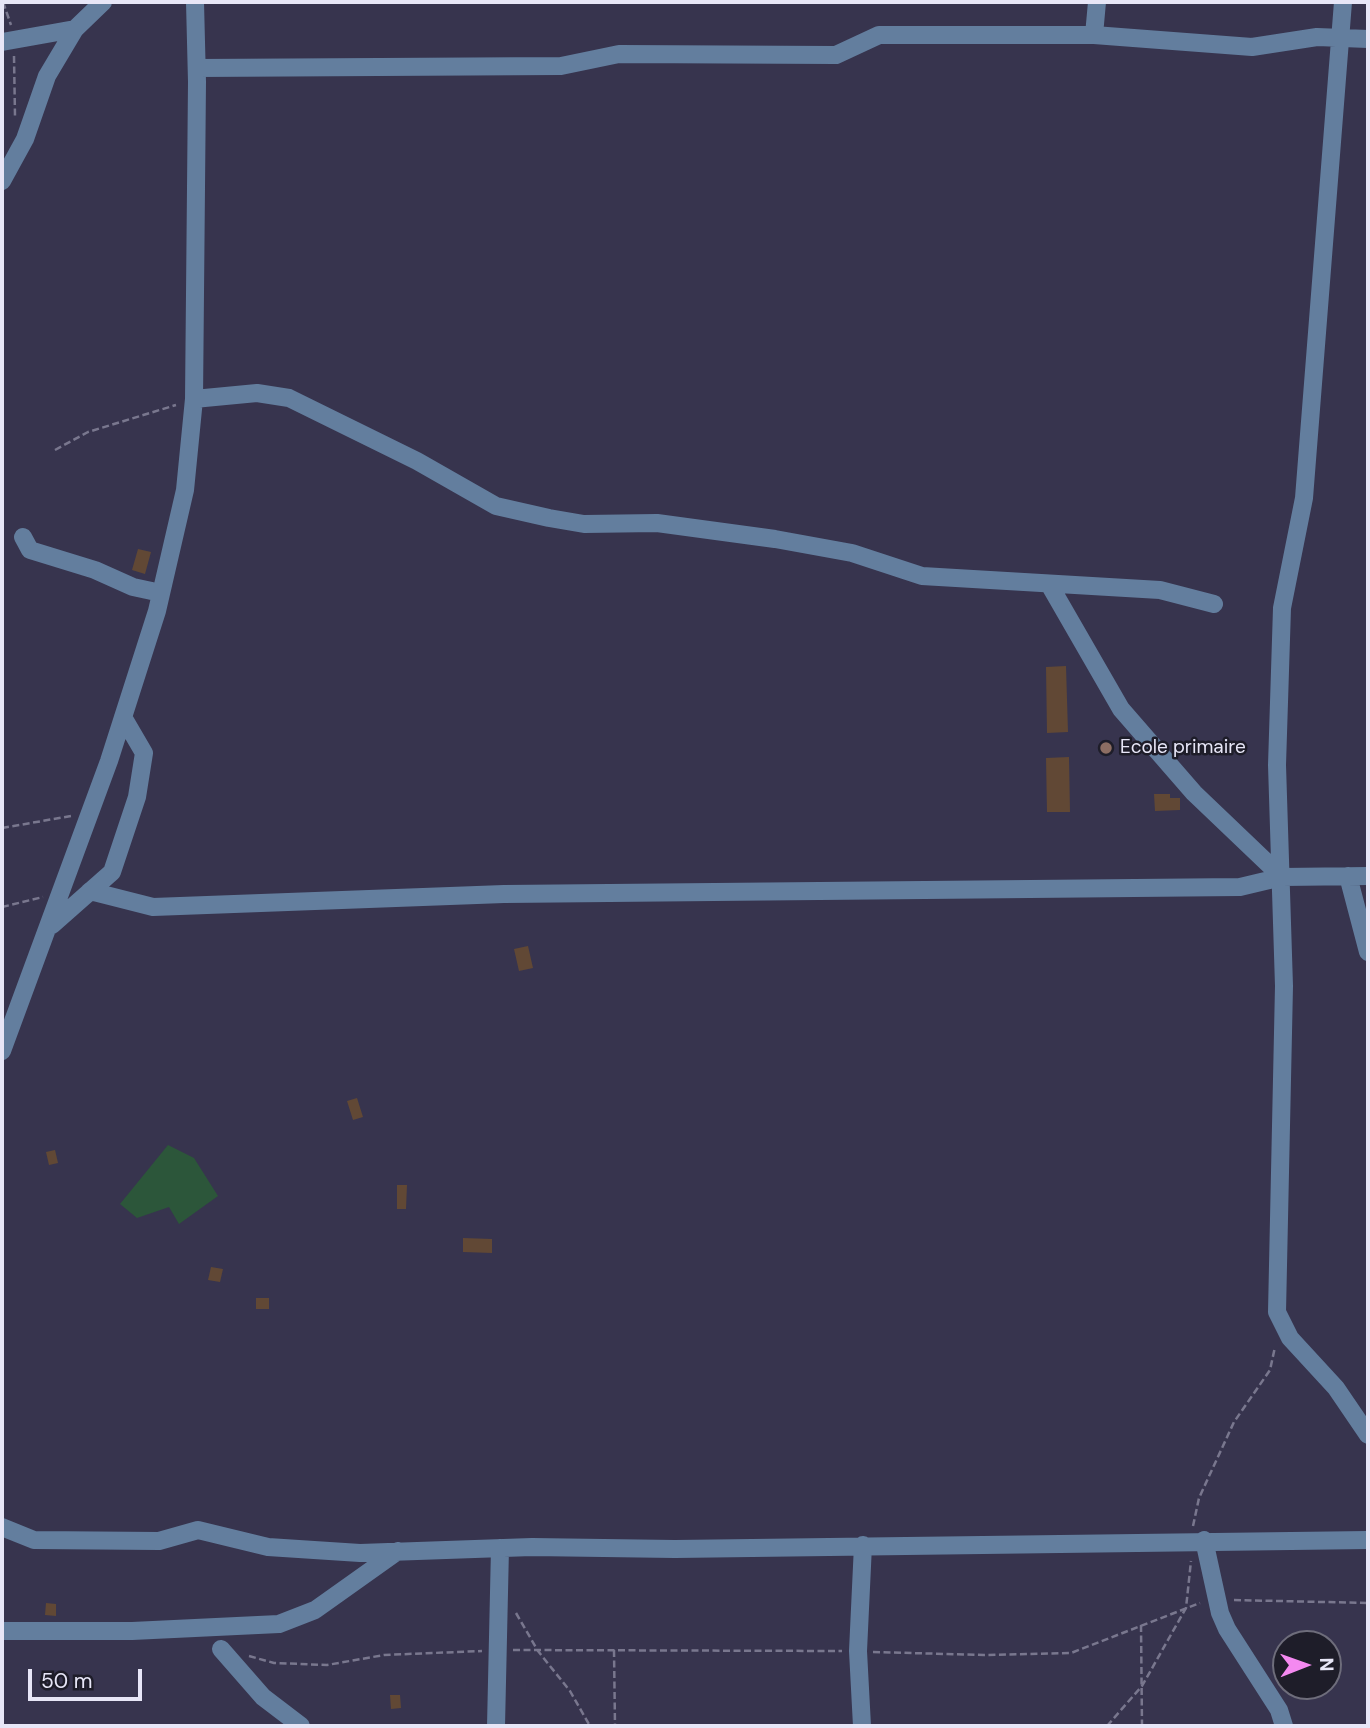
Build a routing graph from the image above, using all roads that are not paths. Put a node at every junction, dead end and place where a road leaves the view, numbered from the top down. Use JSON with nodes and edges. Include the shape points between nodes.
{"nodes":[{"id":1,"x":103,"y":2,"type":"edge"},
{"id":2,"x":195,"y":2,"type":"edge"},
{"id":3,"x":1097,"y":2,"type":"edge"},
{"id":4,"x":1343,"y":2,"type":"edge"},
{"id":5,"x":75,"y":29,"type":"junction"},
{"id":6,"x":1094,"y":35,"type":"junction"},
{"id":7,"x":1340,"y":38,"type":"junction"},
{"id":8,"x":1368,"y":39,"type":"edge"},
{"id":9,"x":8,"y":40,"type":"edge"},
{"id":10,"x":197,"y":68,"type":"junction"},
{"id":11,"x":2,"y":181,"type":"edge"},
{"id":12,"x":194,"y":399,"type":"junction"},
{"id":13,"x":23,"y":537,"type":"dead end"},
{"id":14,"x":1049,"y":584,"type":"junction"},
{"id":15,"x":161,"y":593,"type":"junction"},
{"id":16,"x":1214,"y":604,"type":"dead end"},
{"id":17,"x":123,"y":716,"type":"junction"},
{"id":18,"x":1368,"y":876,"type":"edge"},
{"id":19,"x":1282,"y":877,"type":"junction"},
{"id":20,"x":1348,"y":877,"type":"junction"},
{"id":21,"x":90,"y":891,"type":"junction"},
{"id":22,"x":49,"y":927,"type":"junction"},
{"id":23,"x":1368,"y":952,"type":"edge"},
{"id":24,"x":2,"y":1051,"type":"edge"},
{"id":25,"x":1368,"y":1435,"type":"edge"},
{"id":26,"x":2,"y":1527,"type":"edge"},
{"id":27,"x":1199,"y":1540,"type":"junction"},
{"id":28,"x":1368,"y":1540,"type":"edge"},
{"id":29,"x":863,"y":1545,"type":"junction"},
{"id":30,"x":500,"y":1548,"type":"junction"},
{"id":31,"x":398,"y":1551,"type":"junction"},
{"id":32,"x":2,"y":1631,"type":"edge"},
{"id":33,"x":221,"y":1649,"type":"dead end"},
{"id":34,"x":301,"y":1726,"type":"edge"},
{"id":35,"x":496,"y":1726,"type":"edge"},
{"id":36,"x":862,"y":1726,"type":"edge"},
{"id":37,"x":1284,"y":1726,"type":"edge"}],
"edges":[{"from":1,"to":5,"type":"street"},
{"from":2,"to":10,"type":"street"},
{"from":3,"to":6,"type":"street"},
{"from":4,"to":7,"type":"street"},
{"from":5,"to":9,"type":"street"},
{"from":5,"to":11,"type":"street","via":[[47,76],[24,139]]},
{"from":6,"to":7,"type":"street","via":[[1252,47]]},
{"from":6,"to":10,"type":"street","via":[[879,35],[836,55],[619,54],[561,66]]},
{"from":7,"to":8,"type":"street"},
{"from":7,"to":19,"type":"street","via":[[1304,498],[1282,608],[1277,765]]},
{"from":10,"to":12,"type":"street"},
{"from":12,"to":14,"type":"street","via":[[257,393],[289,398],[496,506],[549,518],[584,524],[657,523],[852,553],[922,576]]},
{"from":12,"to":15,"type":"street","via":[[185,490]]},
{"from":13,"to":15,"type":"street","via":[[30,550]]},
{"from":14,"to":16,"type":"street","via":[[1160,590]]},
{"from":14,"to":19,"type":"street","via":[[1121,709],[1194,793]]},
{"from":15,"to":17,"type":"street"},
{"from":17,"to":21,"type":"street","via":[[144,753],[137,797],[112,872]]},
{"from":17,"to":22,"type":"street"},
{"from":18,"to":20,"type":"street"},
{"from":19,"to":20,"type":"street"},
{"from":19,"to":21,"type":"street","via":[[1241,887],[504,894],[153,906]]},
{"from":19,"to":25,"type":"street","via":[[1277,1312],[1290,1338],[1336,1388]]},
{"from":20,"to":23,"type":"street"},
{"from":21,"to":22,"type":"street"},
{"from":22,"to":24,"type":"street"},
{"from":26,"to":31,"type":"street","via":[[34,1540],[159,1541],[198,1530],[268,1547]]},
{"from":27,"to":28,"type":"street"},
{"from":27,"to":29,"type":"street"},
{"from":27,"to":37,"type":"street","via":[[1233,1643],[1279,1710]]},
{"from":29,"to":30,"type":"street"},
{"from":29,"to":36,"type":"street","via":[[858,1651]]},
{"from":30,"to":31,"type":"street"},
{"from":30,"to":35,"type":"street"},
{"from":31,"to":32,"type":"street","via":[[315,1609],[279,1624],[145,1631]]},
{"from":33,"to":34,"type":"street","via":[[263,1698]]}]}
